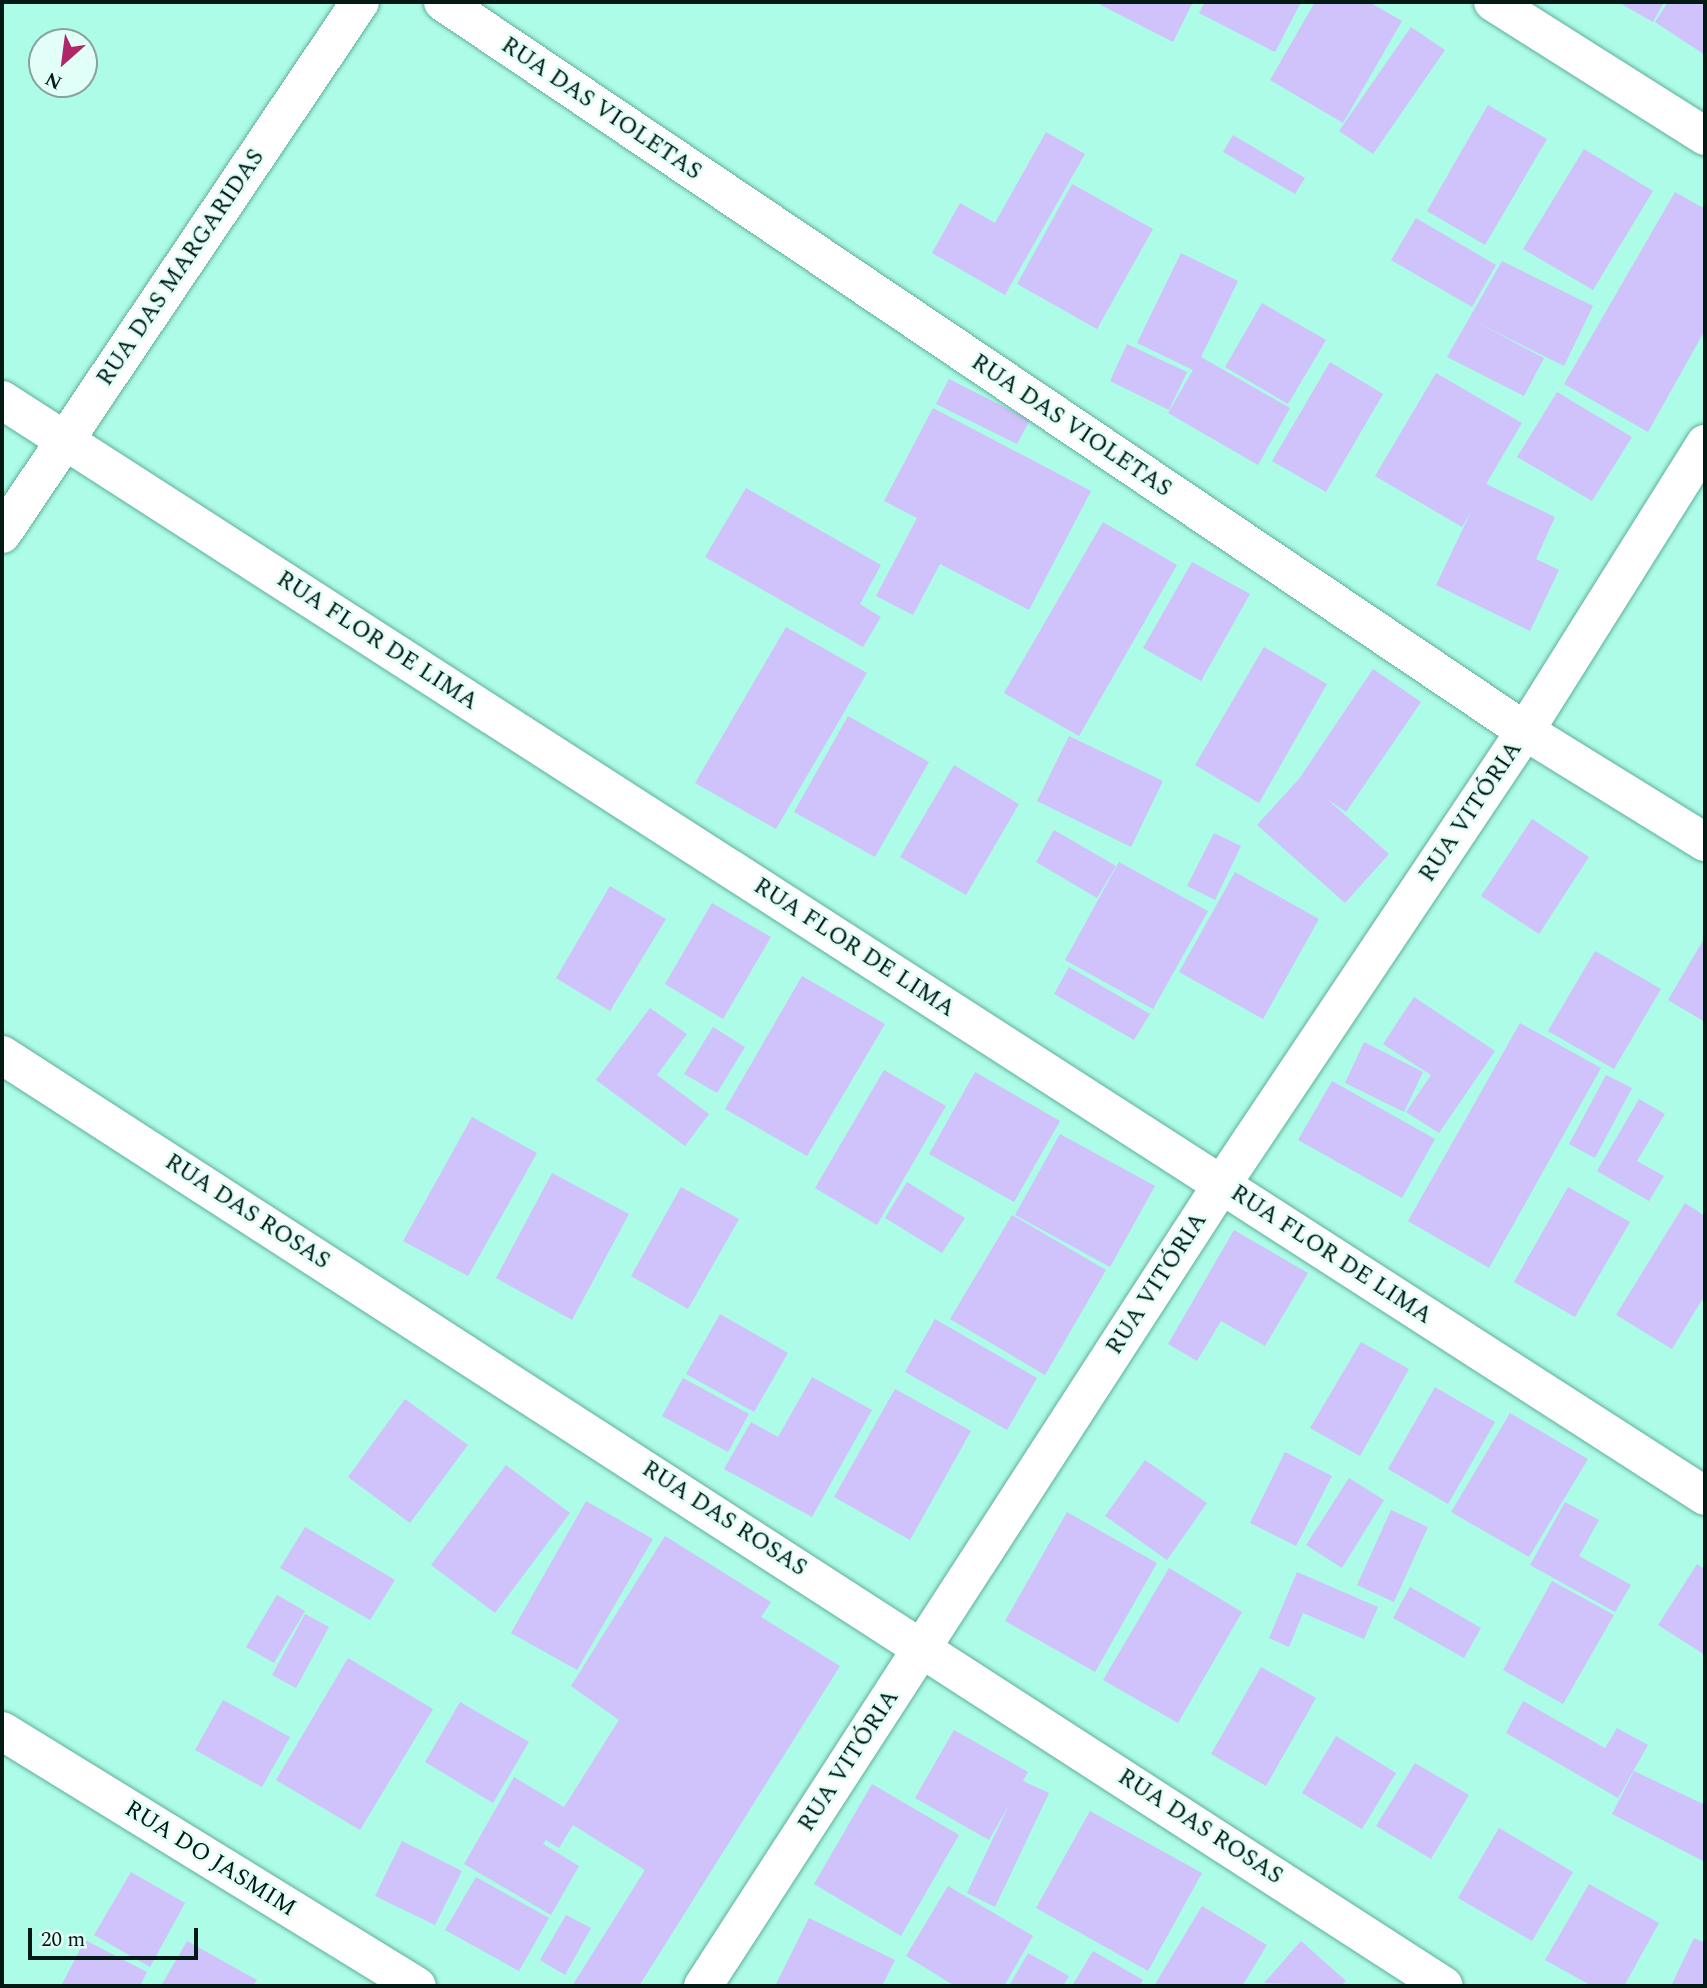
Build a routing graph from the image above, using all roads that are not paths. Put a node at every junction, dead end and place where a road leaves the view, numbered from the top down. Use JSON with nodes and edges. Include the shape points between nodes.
{"nodes":[{"id":1,"x":360,"y":2,"type":"edge"},
{"id":2,"x":443,"y":2,"type":"edge"},
{"id":3,"x":1493,"y":2,"type":"edge"},
{"id":4,"x":1705,"y":136,"type":"edge"},
{"id":5,"x":2,"y":400,"type":"edge"},
{"id":6,"x":64,"y":440,"type":"junction"},
{"id":7,"x":1705,"y":443,"type":"edge"},
{"id":8,"x":2,"y":534,"type":"edge"},
{"id":9,"x":1525,"y":731,"type":"junction"},
{"id":10,"x":1705,"y":842,"type":"edge"},
{"id":11,"x":2,"y":1055,"type":"edge"},
{"id":12,"x":1222,"y":1184,"type":"junction"},
{"id":13,"x":1705,"y":1496,"type":"edge"},
{"id":14,"x":923,"y":1647,"type":"junction"},
{"id":15,"x":2,"y":1731,"type":"edge"},
{"id":16,"x":417,"y":1986,"type":"edge"},
{"id":17,"x":703,"y":1986,"type":"edge"},
{"id":18,"x":1444,"y":1986,"type":"edge"}],
"edges":[{"from":1,"to":6,"type":"street","name":"RUA DAS MARGARIDAS"},
{"from":2,"to":9,"type":"street","name":"RUA DAS VIOLETAS"},
{"from":3,"to":4,"type":"street"},
{"from":5,"to":6,"type":"street","name":"RUA FLOR DE LIMA"},
{"from":6,"to":8,"type":"street","name":"RUA DAS MARGARIDAS"},
{"from":6,"to":12,"type":"street","name":"RUA FLOR DE LIMA"},
{"from":7,"to":9,"type":"street","name":"RUA VITÓRIA"},
{"from":9,"to":10,"type":"street","name":"RUA DAS VIOLETAS"},
{"from":9,"to":12,"type":"street","name":"RUA VITÓRIA"},
{"from":11,"to":14,"type":"street","name":"RUA DAS ROSAS"},
{"from":12,"to":13,"type":"street","name":"RUA FLOR DE LIMA"},
{"from":12,"to":14,"type":"street","name":"RUA VITÓRIA"},
{"from":14,"to":17,"type":"street","name":"RUA VITÓRIA"},
{"from":14,"to":18,"type":"street","name":"RUA DAS ROSAS"},
{"from":15,"to":16,"type":"street","name":"RUA DO JASMIM"}]}
